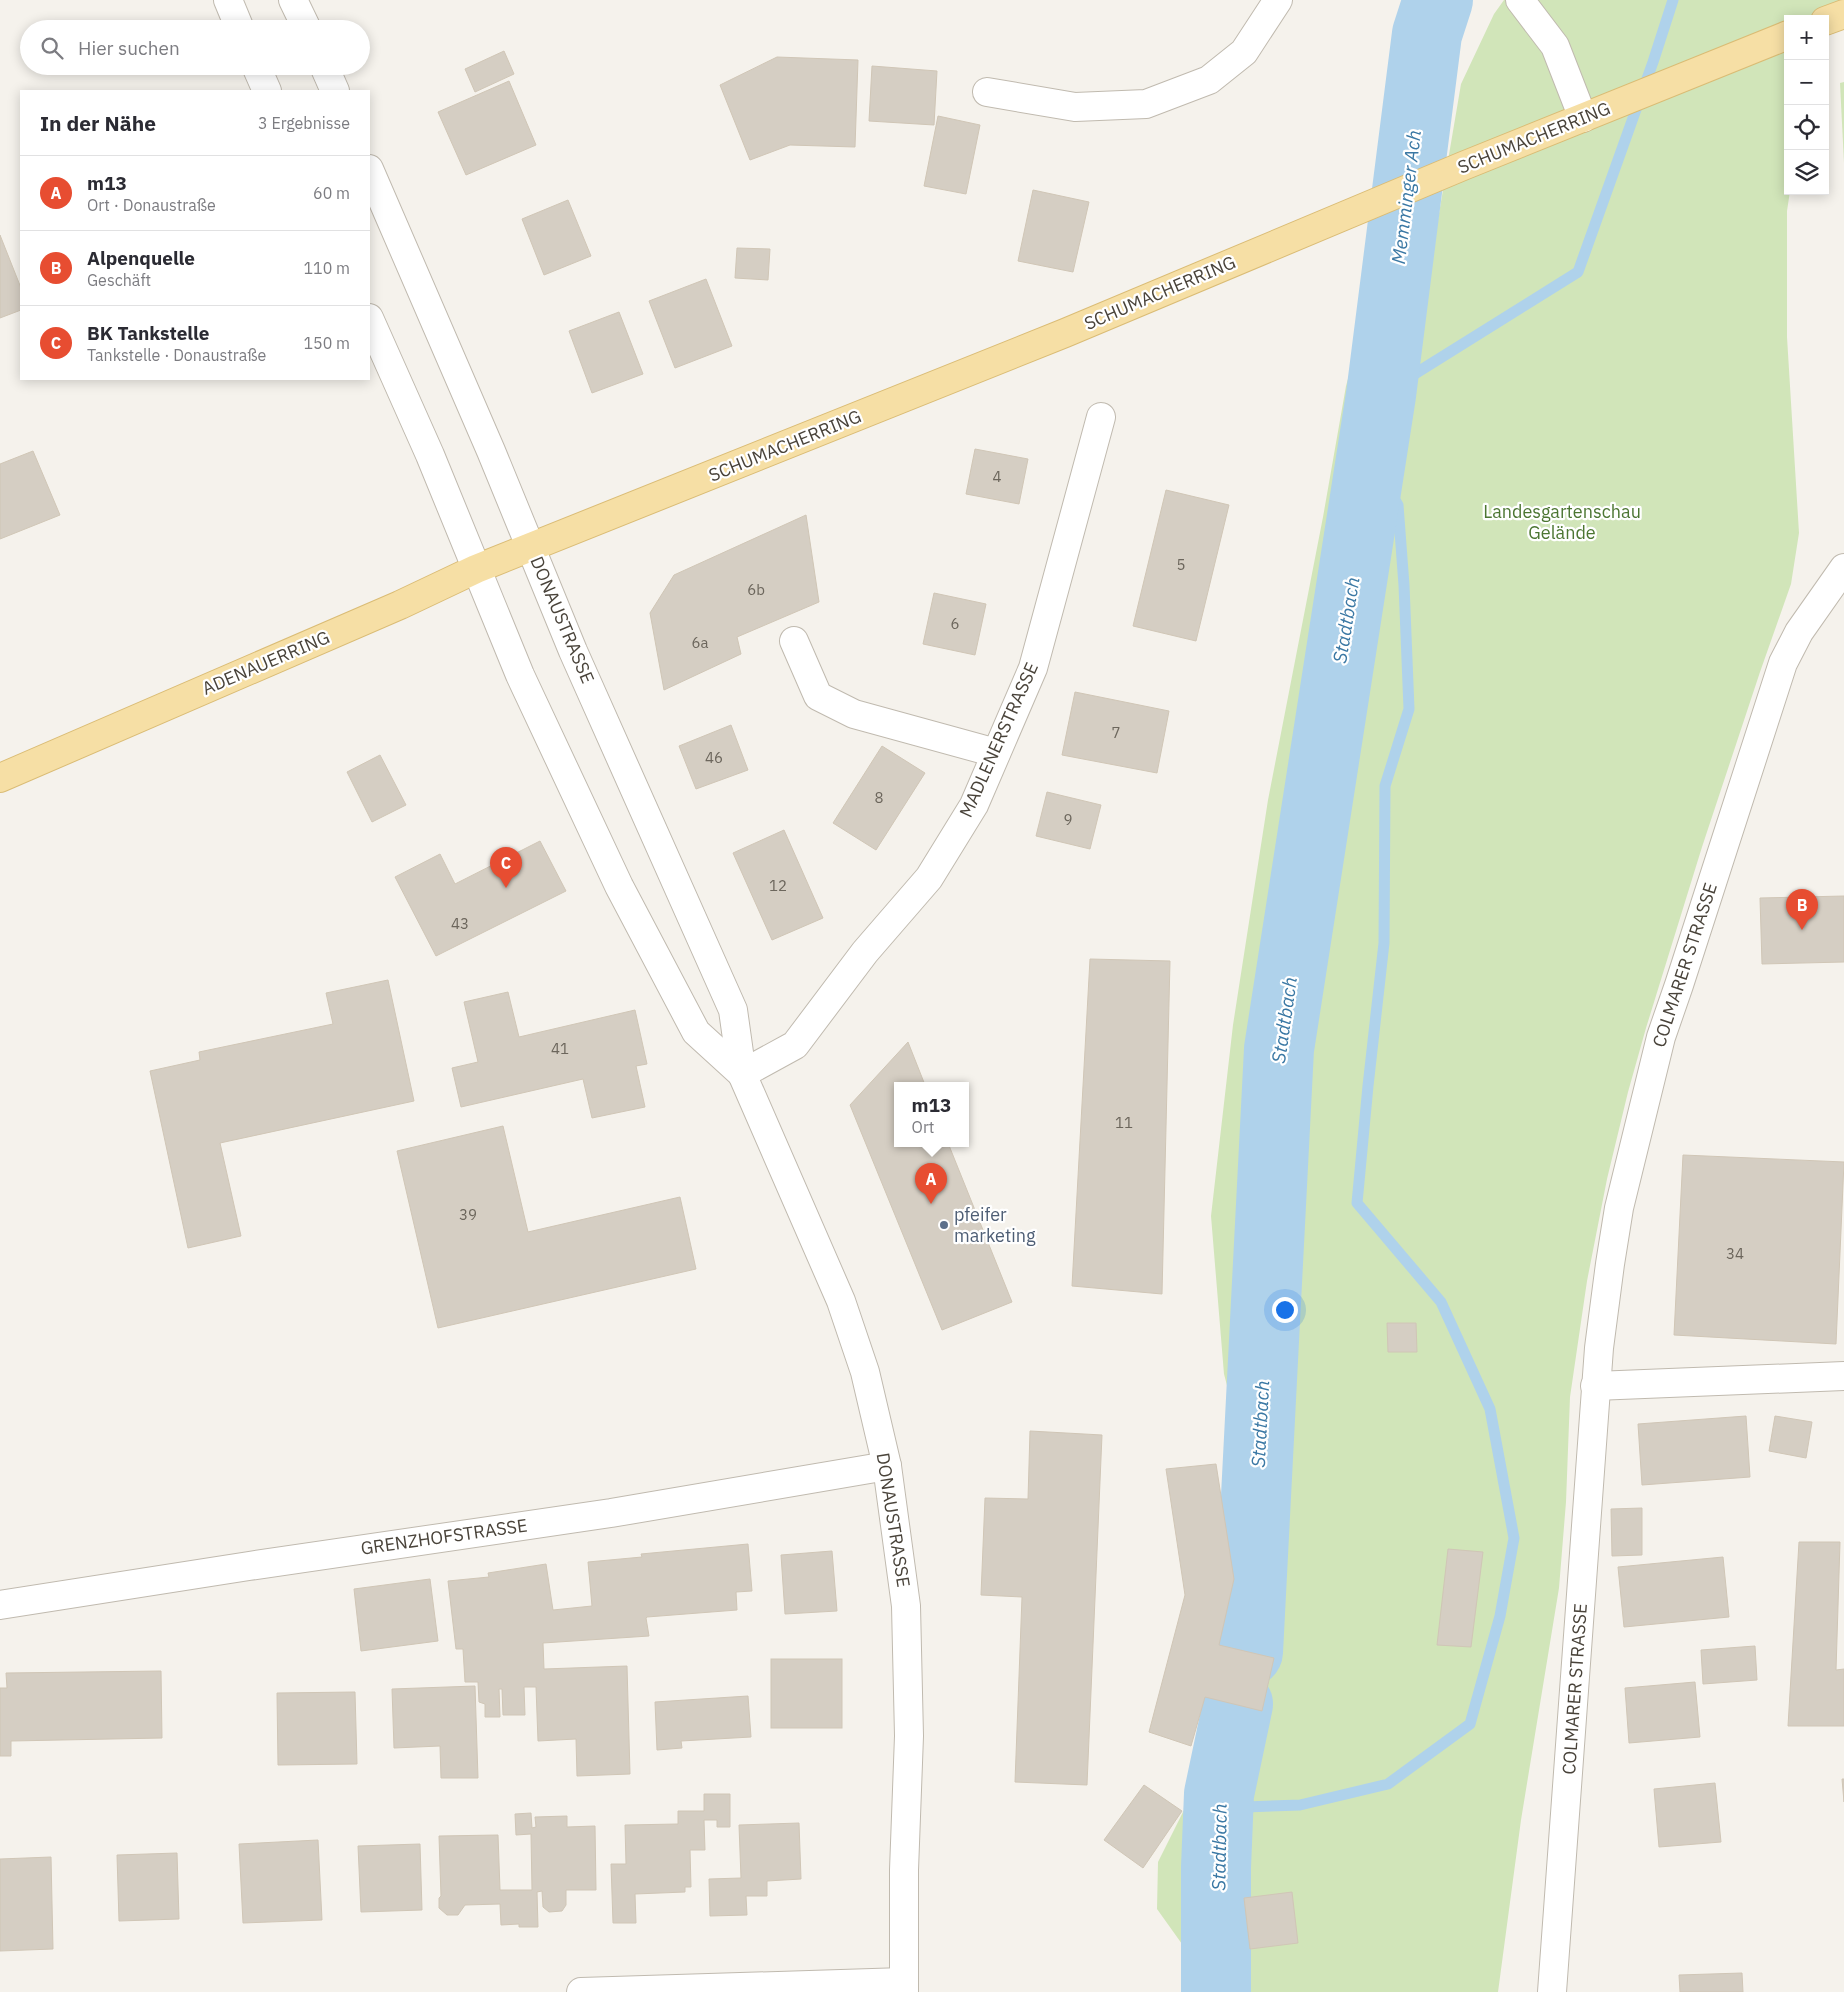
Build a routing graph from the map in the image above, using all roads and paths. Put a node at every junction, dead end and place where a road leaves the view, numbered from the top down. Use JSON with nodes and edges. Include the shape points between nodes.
{"nodes":[{"id":1,"x":228,"y":0,"type":"edge"},
{"id":2,"x":293,"y":0,"type":"edge"},
{"id":3,"x":1278,"y":0,"type":"edge"},
{"id":4,"x":1520,"y":0,"type":"edge"},
{"id":5,"x":1844,"y":14,"type":"edge"},
{"id":6,"x":236,"y":20,"type":"edge"},
{"id":7,"x":303,"y":20,"type":"edge"},
{"id":8,"x":1829,"y":20,"type":"edge"},
{"id":9,"x":1784,"y":37,"type":"edge"},
{"id":10,"x":260,"y":75,"type":"edge"},
{"id":11,"x":328,"y":75,"type":"edge"},
{"id":12,"x":267,"y":90,"type":"edge"},
{"id":13,"x":335,"y":90,"type":"edge"},
{"id":14,"x":987,"y":92,"type":"dead end"},
{"id":15,"x":1583,"y":118,"type":"junction"},
{"id":16,"x":370,"y":171,"type":"edge"},
{"id":17,"x":370,"y":320,"type":"edge"},
{"id":18,"x":1101,"y":417,"type":"dead end"},
{"id":19,"x":531,"y":548,"type":"junction"},
{"id":20,"x":1844,"y":568,"type":"edge"},
{"id":21,"x":476,"y":569,"type":"junction"},
{"id":22,"x":794,"y":641,"type":"dead end"},
{"id":23,"x":996,"y":753,"type":"junction"},
{"id":24,"x":0,"y":778,"type":"edge"},
{"id":25,"x":742,"y":1074,"type":"junction"},
{"id":26,"x":1844,"y":1376,"type":"edge"},
{"id":27,"x":1595,"y":1386,"type":"junction"},
{"id":28,"x":887,"y":1466,"type":"junction"},
{"id":29,"x":0,"y":1605,"type":"edge"},
{"id":30,"x":904,"y":1987,"type":"edge"},
{"id":31,"x":581,"y":1992,"type":"edge"},
{"id":32,"x":1552,"y":1992,"type":"edge"}],
"edges":[{"from":1,"to":6,"type":"street"},
{"from":2,"to":7,"type":"street"},
{"from":3,"to":14,"type":"street","via":[[1244,52],[1209,80],[1146,104],[1075,107]]},
{"from":4,"to":15,"type":"street","via":[[1554,46]]},
{"from":5,"to":8,"type":"main road"},
{"from":9,"to":15,"type":"main road","name":"SCHUMACHERRING"},
{"from":10,"to":12,"type":"street"},
{"from":11,"to":13,"type":"street"},
{"from":15,"to":19,"type":"main road","name":"SCHUMACHERRING","via":[[1056,337]]},
{"from":16,"to":19,"type":"street","name":"DONAUSTRASSE"},
{"from":17,"to":21,"type":"street","name":"DONAUSTRASSE","via":[[430,454]]},
{"from":18,"to":23,"type":"street","name":"MADLENERSTRASSE","via":[[1033,668]]},
{"from":19,"to":21,"type":"main road","name":"ADENAUERRING"},
{"from":19,"to":25,"type":"street","name":"DONAUSTRASSE","via":[[573,651],[733,1010]]},
{"from":20,"to":27,"type":"street","name":"COLMARER STRASSE","via":[[1799,632],[1782,663],[1661,1037],[1619,1208]]},
{"from":21,"to":24,"type":"main road","name":"ADENAUERRING"},
{"from":21,"to":25,"type":"street","name":"DONAUSTRASSE","via":[[520,675],[620,886],[696,1032]]},
{"from":22,"to":23,"type":"street","via":[[818,696],[854,714]]},
{"from":23,"to":25,"type":"street","name":"MADLENERSTRASSE","via":[[974,805],[929,878],[865,952],[795,1045]]},
{"from":25,"to":28,"type":"street","name":"DONAUSTRASSE","via":[[840,1301],[865,1372]]},
{"from":26,"to":27,"type":"street"},
{"from":27,"to":32,"type":"street","name":"COLMARER STRASSE"},
{"from":28,"to":29,"type":"street","name":"GRENZHOFSTRASSE","via":[[611,1513]]},
{"from":28,"to":30,"type":"street","name":"DONAUSTRASSE","via":[[906,1606],[909,1736]]},
{"from":30,"to":31,"type":"street"}]}
